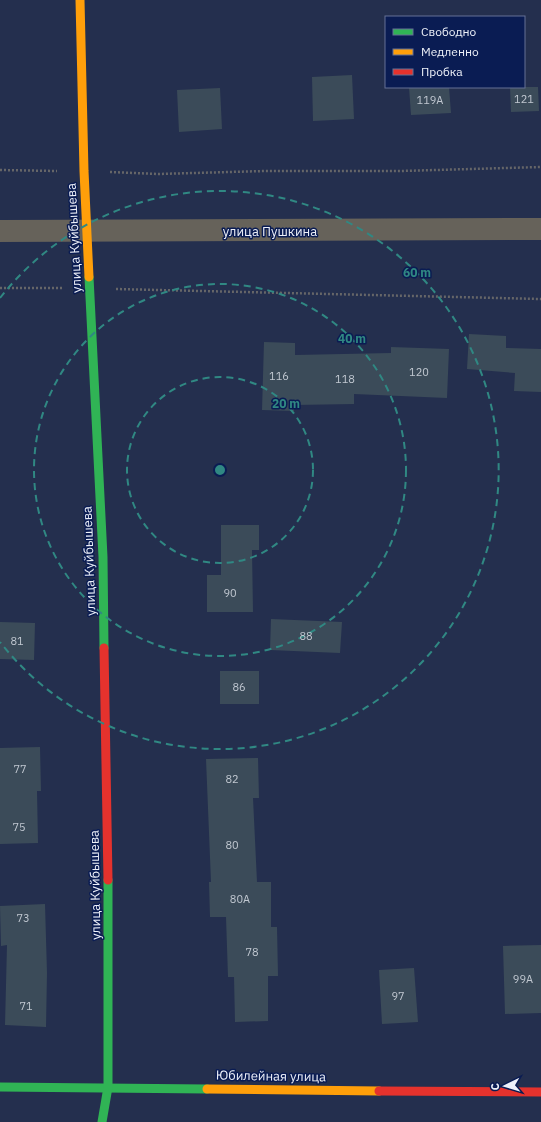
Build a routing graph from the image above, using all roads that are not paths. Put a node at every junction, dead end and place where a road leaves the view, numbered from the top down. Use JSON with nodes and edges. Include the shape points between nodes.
{"nodes":[{"id":1,"x":80,"y":0,"type":"edge"},
{"id":2,"x":541,"y":229,"type":"edge"},
{"id":3,"x":0,"y":231,"type":"edge"},
{"id":4,"x":88,"y":232,"type":"junction"},
{"id":5,"x":0,"y":1087,"type":"edge"},
{"id":6,"x":108,"y":1087,"type":"junction"},
{"id":7,"x":541,"y":1092,"type":"edge"},
{"id":8,"x":102,"y":1122,"type":"edge"}],
"edges":[{"from":1,"to":4,"type":"street","name":"улица Куйбышева"},
{"from":2,"to":4,"type":"street","name":"улица Пушкина"},
{"from":3,"to":4,"type":"street","name":"улица Пушкина"},
{"from":4,"to":6,"type":"street","name":"улица Куйбышева","via":[[103,565],[109,922]]},
{"from":5,"to":6,"type":"street","name":"Юбилейная улица"},
{"from":6,"to":7,"type":"street","name":"Юбилейная улица"},
{"from":6,"to":8,"type":"street","name":"улица Куйбышева"}]}
